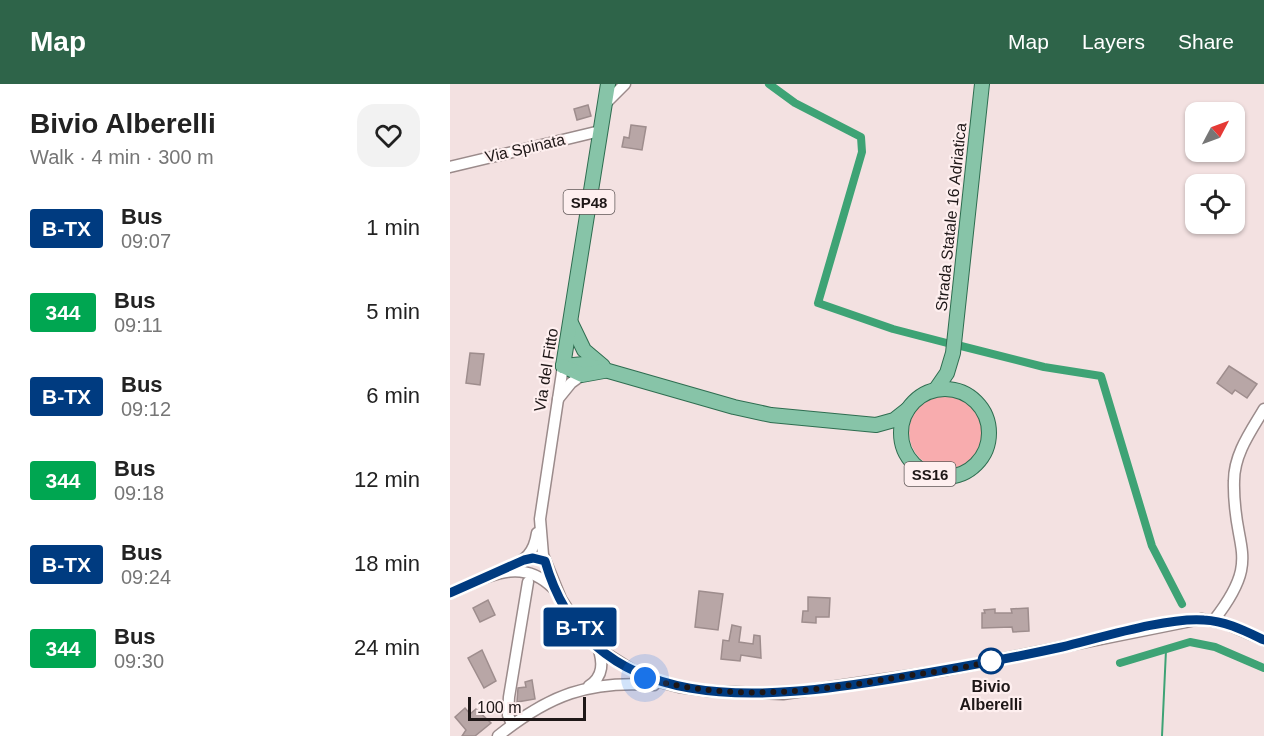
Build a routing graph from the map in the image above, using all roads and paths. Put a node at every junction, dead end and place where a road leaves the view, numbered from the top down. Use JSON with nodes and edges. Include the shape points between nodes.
{"nodes":[{"id":1,"x":608,"y":84,"type":"edge"},
{"id":2,"x":625,"y":84,"type":"edge"},
{"id":3,"x":982,"y":84,"type":"edge"},
{"id":4,"x":605,"y":104,"type":"junction"},
{"id":5,"x":600,"y":131,"type":"junction"},
{"id":6,"x":450,"y":167,"type":"edge"},
{"id":7,"x":570,"y":321,"type":"junction"},
{"id":8,"x":953,"y":353,"type":"junction"},
{"id":9,"x":563,"y":366,"type":"junction"},
{"id":10,"x":615,"y":373,"type":"junction"},
{"id":11,"x":582,"y":375,"type":"junction"},
{"id":12,"x":936,"y":389,"type":"junction"},
{"id":13,"x":967,"y":394,"type":"junction"},
{"id":14,"x":558,"y":399,"type":"junction"},
{"id":15,"x":908,"y":409,"type":"junction"},
{"id":16,"x":1264,"y":409,"type":"edge"},
{"id":17,"x":860,"y":424,"type":"junction"},
{"id":18,"x":902,"y":443,"type":"junction"},
{"id":19,"x":540,"y":519,"type":"junction"},
{"id":20,"x":524,"y":560,"type":"junction"},
{"id":21,"x":545,"y":561,"type":"junction"},
{"id":22,"x":497,"y":575,"type":"junction"},
{"id":23,"x":528,"y":577,"type":"junction"},
{"id":24,"x":450,"y":593,"type":"edge"},
{"id":25,"x":557,"y":593,"type":"junction"},
{"id":26,"x":1214,"y":620,"type":"junction"},
{"id":27,"x":1264,"y":640,"type":"edge"},
{"id":28,"x":598,"y":646,"type":"junction"},
{"id":29,"x":618,"y":662,"type":"junction"},
{"id":30,"x":601,"y":670,"type":"junction"},
{"id":31,"x":609,"y":683,"type":"junction"},
{"id":32,"x":679,"y":687,"type":"junction"},
{"id":33,"x":584,"y":688,"type":"junction"},
{"id":34,"x":512,"y":724,"type":"junction"},
{"id":35,"x":498,"y":736,"type":"edge"}],
"edges":[{"from":1,"to":4,"type":"main road","name":"Via del Fitto","number":"SP48"},
{"from":2,"to":4,"type":"street"},
{"from":3,"to":8,"type":"main road","name":"Strada Statale 16 Adriatica"},
{"from":4,"to":5,"type":"main road","name":"Via del Fitto","number":"SP48"},
{"from":5,"to":6,"type":"street","name":"Via Spinata"},
{"from":5,"to":7,"type":"main road","name":"Via del Fitto","number":"SP48"},
{"from":7,"to":9,"type":"main road","name":"Via del Fitto","number":"SP48"},
{"from":7,"to":10,"type":"main road","name":"SS16","via":[[584,350]]},
{"from":8,"to":12,"type":"main road","name":"Strada Statale 16 Adriatica","via":[[947,373]]},
{"from":8,"to":13,"type":"main road","name":"Strada Statale 16 Adriatica","via":[[956,374]]},
{"from":9,"to":10,"type":"main road","name":"SS16","via":[[580,363]]},
{"from":9,"to":11,"type":"main road"},
{"from":9,"to":14,"type":"street","name":"Via del Fitto","number":"SP48"},
{"from":10,"to":11,"type":"main road","name":"SS16","via":[[597,371]]},
{"from":10,"to":17,"type":"main road","name":"SS16","via":[[761,413]]},
{"from":11,"to":14,"type":"street"},
{"from":12,"to":13,"type":"main road","via":[[955,389]]},
{"from":12,"to":15,"type":"main road","name":"Strada Statale 16 Adriatica","via":[[920,396]]},
{"from":13,"to":18,"type":"main road","name":"Strada Statale 16 Adriatica","number":"SS16","via":[[984,411],[989,427],[985,452],[969,471],[945,477],[928,474],[915,465]]},
{"from":14,"to":19,"type":"street","name":"Via del Fitto","number":"SP48"},
{"from":15,"to":17,"type":"main road","name":"SS16","via":[[890,422]]},
{"from":15,"to":18,"type":"main road","number":"SS16","via":[[902,422]]},
{"from":16,"to":26,"type":"street","via":[[1244,444],[1234,479],[1234,494],[1254,559],[1252,576],[1243,592]]},
{"from":17,"to":18,"type":"main road","name":"SS16","via":[[886,431]]},
{"from":19,"to":20,"type":"street","via":[[532,551]]},
{"from":19,"to":21,"type":"street","name":"Via del Fitto","number":"SP48"},
{"from":20,"to":21,"type":"street"},
{"from":20,"to":22,"type":"street"},
{"from":21,"to":23,"type":"street"},
{"from":21,"to":25,"type":"street","name":"Via del Fitto","number":"SP48"},
{"from":22,"to":23,"type":"street","via":[[510,570]]},
{"from":22,"to":24,"type":"street"},
{"from":23,"to":25,"type":"street","via":[[543,579]]},
{"from":23,"to":34,"type":"street","via":[[509,697]]},
{"from":25,"to":28,"type":"street","name":"Via del Fitto","number":"SP48"},
{"from":26,"to":27,"type":"street","number":"SP48"},
{"from":26,"to":32,"type":"street","number":"SP48","via":[[1177,622],[1028,655],[847,686],[783,694],[736,694]]},
{"from":28,"to":29,"type":"street","name":"Via del Fitto","number":"SP48"},
{"from":28,"to":30,"type":"street"},
{"from":29,"to":30,"type":"street"},
{"from":29,"to":31,"type":"street","via":[[615,677]]},
{"from":29,"to":32,"type":"street","number":"SP48","via":[[645,678]]},
{"from":30,"to":33,"type":"street","via":[[596,681]]},
{"from":31,"to":32,"type":"street"},
{"from":31,"to":33,"type":"street"},
{"from":33,"to":34,"type":"street","via":[[545,703]]},
{"from":34,"to":35,"type":"street"}]}
